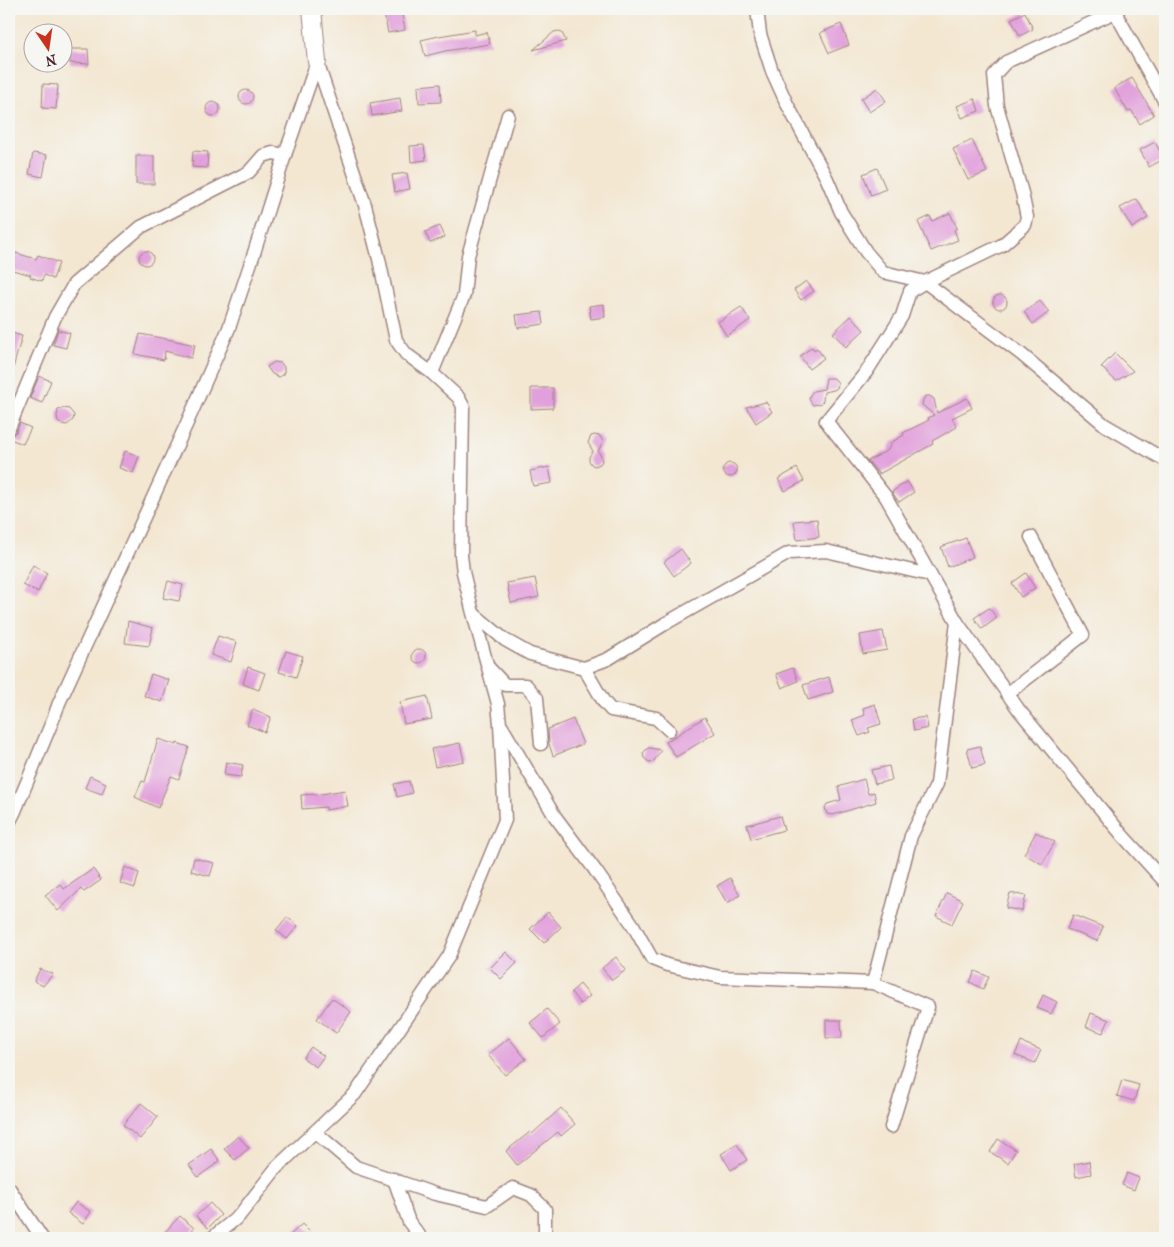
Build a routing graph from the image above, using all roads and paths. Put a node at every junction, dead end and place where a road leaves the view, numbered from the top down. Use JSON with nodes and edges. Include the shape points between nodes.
{"nodes":[{"id":1,"x":312,"y":9,"type":"edge"},
{"id":2,"x":757,"y":9,"type":"edge"},
{"id":3,"x":1117,"y":11,"type":"edge"},
{"id":4,"x":317,"y":62,"type":"junction"},
{"id":5,"x":1165,"y":102,"type":"edge"},
{"id":6,"x":508,"y":115,"type":"dead end"},
{"id":7,"x":285,"y":155,"type":"junction"},
{"id":8,"x":925,"y":282,"type":"junction"},
{"id":9,"x":432,"y":373,"type":"junction"},
{"id":10,"x":9,"y":428,"type":"edge"},
{"id":11,"x":1165,"y":460,"type":"edge"},
{"id":12,"x":1031,"y":537,"type":"dead end"},
{"id":13,"x":930,"y":576,"type":"junction"},
{"id":14,"x":473,"y":613,"type":"junction"},
{"id":15,"x":957,"y":622,"type":"junction"},
{"id":16,"x":488,"y":667,"type":"junction"},
{"id":17,"x":584,"y":668,"type":"junction"},
{"id":18,"x":1007,"y":694,"type":"junction"},
{"id":19,"x":500,"y":724,"type":"junction"},
{"id":20,"x":669,"y":730,"type":"dead end"},
{"id":21,"x":541,"y":744,"type":"dead end"},
{"id":22,"x":9,"y":823,"type":"edge"},
{"id":23,"x":1165,"y":882,"type":"edge"},
{"id":24,"x":873,"y":983,"type":"junction"},
{"id":25,"x":891,"y":1127,"type":"dead end"},
{"id":26,"x":315,"y":1132,"type":"junction"},
{"id":27,"x":394,"y":1179,"type":"junction"},
{"id":28,"x":9,"y":1188,"type":"edge"},
{"id":29,"x":419,"y":1235,"type":"dead end"},
{"id":30,"x":42,"y":1238,"type":"edge"},
{"id":31,"x":212,"y":1238,"type":"edge"},
{"id":32,"x":545,"y":1238,"type":"edge"}],
"edges":[{"from":1,"to":4,"type":"main road"},
{"from":2,"to":8,"type":"street","via":[[760,34],[772,71],[841,212],[866,252],[884,272]]},
{"from":3,"to":5,"type":"street"},
{"from":3,"to":8,"type":"street","via":[[1006,62],[994,75],[997,106],[1027,216],[1025,225],[1002,245]]},
{"from":4,"to":7,"type":"street"},
{"from":4,"to":9,"type":"street","via":[[365,205],[396,340],[406,354]]},
{"from":6,"to":9,"type":"street","via":[[468,256],[464,295]]},
{"from":7,"to":10,"type":"street","via":[[273,153],[263,156],[249,172],[141,227],[74,284],[54,317]]},
{"from":7,"to":22,"type":"street","via":[[229,328],[59,703]]},
{"from":8,"to":11,"type":"street","via":[[1021,354],[1105,425]]},
{"from":8,"to":13,"type":"street","via":[[910,291],[902,316],[867,371],[826,420],[886,497]]},
{"from":9,"to":14,"type":"street","via":[[458,397],[463,406],[461,555]]},
{"from":12,"to":18,"type":"street","via":[[1083,634]]},
{"from":13,"to":15,"type":"street"},
{"from":13,"to":17,"type":"street","via":[[826,551],[789,553],[608,659]]},
{"from":14,"to":16,"type":"street"},
{"from":14,"to":17,"type":"street","via":[[505,640],[530,654]]},
{"from":15,"to":18,"type":"street"},
{"from":15,"to":24,"type":"street","via":[[937,784],[910,836]]},
{"from":16,"to":19,"type":"street"},
{"from":16,"to":21,"type":"street","via":[[506,685],[526,685],[537,698]]},
{"from":17,"to":20,"type":"street","via":[[611,710],[656,718]]},
{"from":18,"to":23,"type":"street","via":[[1123,836]]},
{"from":19,"to":24,"type":"street","via":[[554,815],[633,925],[652,959],[667,966],[720,977]]},
{"from":19,"to":26,"type":"street","via":[[504,820],[449,956],[355,1094]]},
{"from":24,"to":25,"type":"street","via":[[928,1007]]},
{"from":26,"to":27,"type":"street","via":[[356,1167]]},
{"from":26,"to":31,"type":"street","via":[[277,1168],[239,1216]]},
{"from":27,"to":29,"type":"street","via":[[409,1222]]},
{"from":27,"to":32,"type":"street","via":[[434,1194],[487,1206],[512,1188],[531,1195],[545,1209]]},
{"from":28,"to":30,"type":"street"}]}
